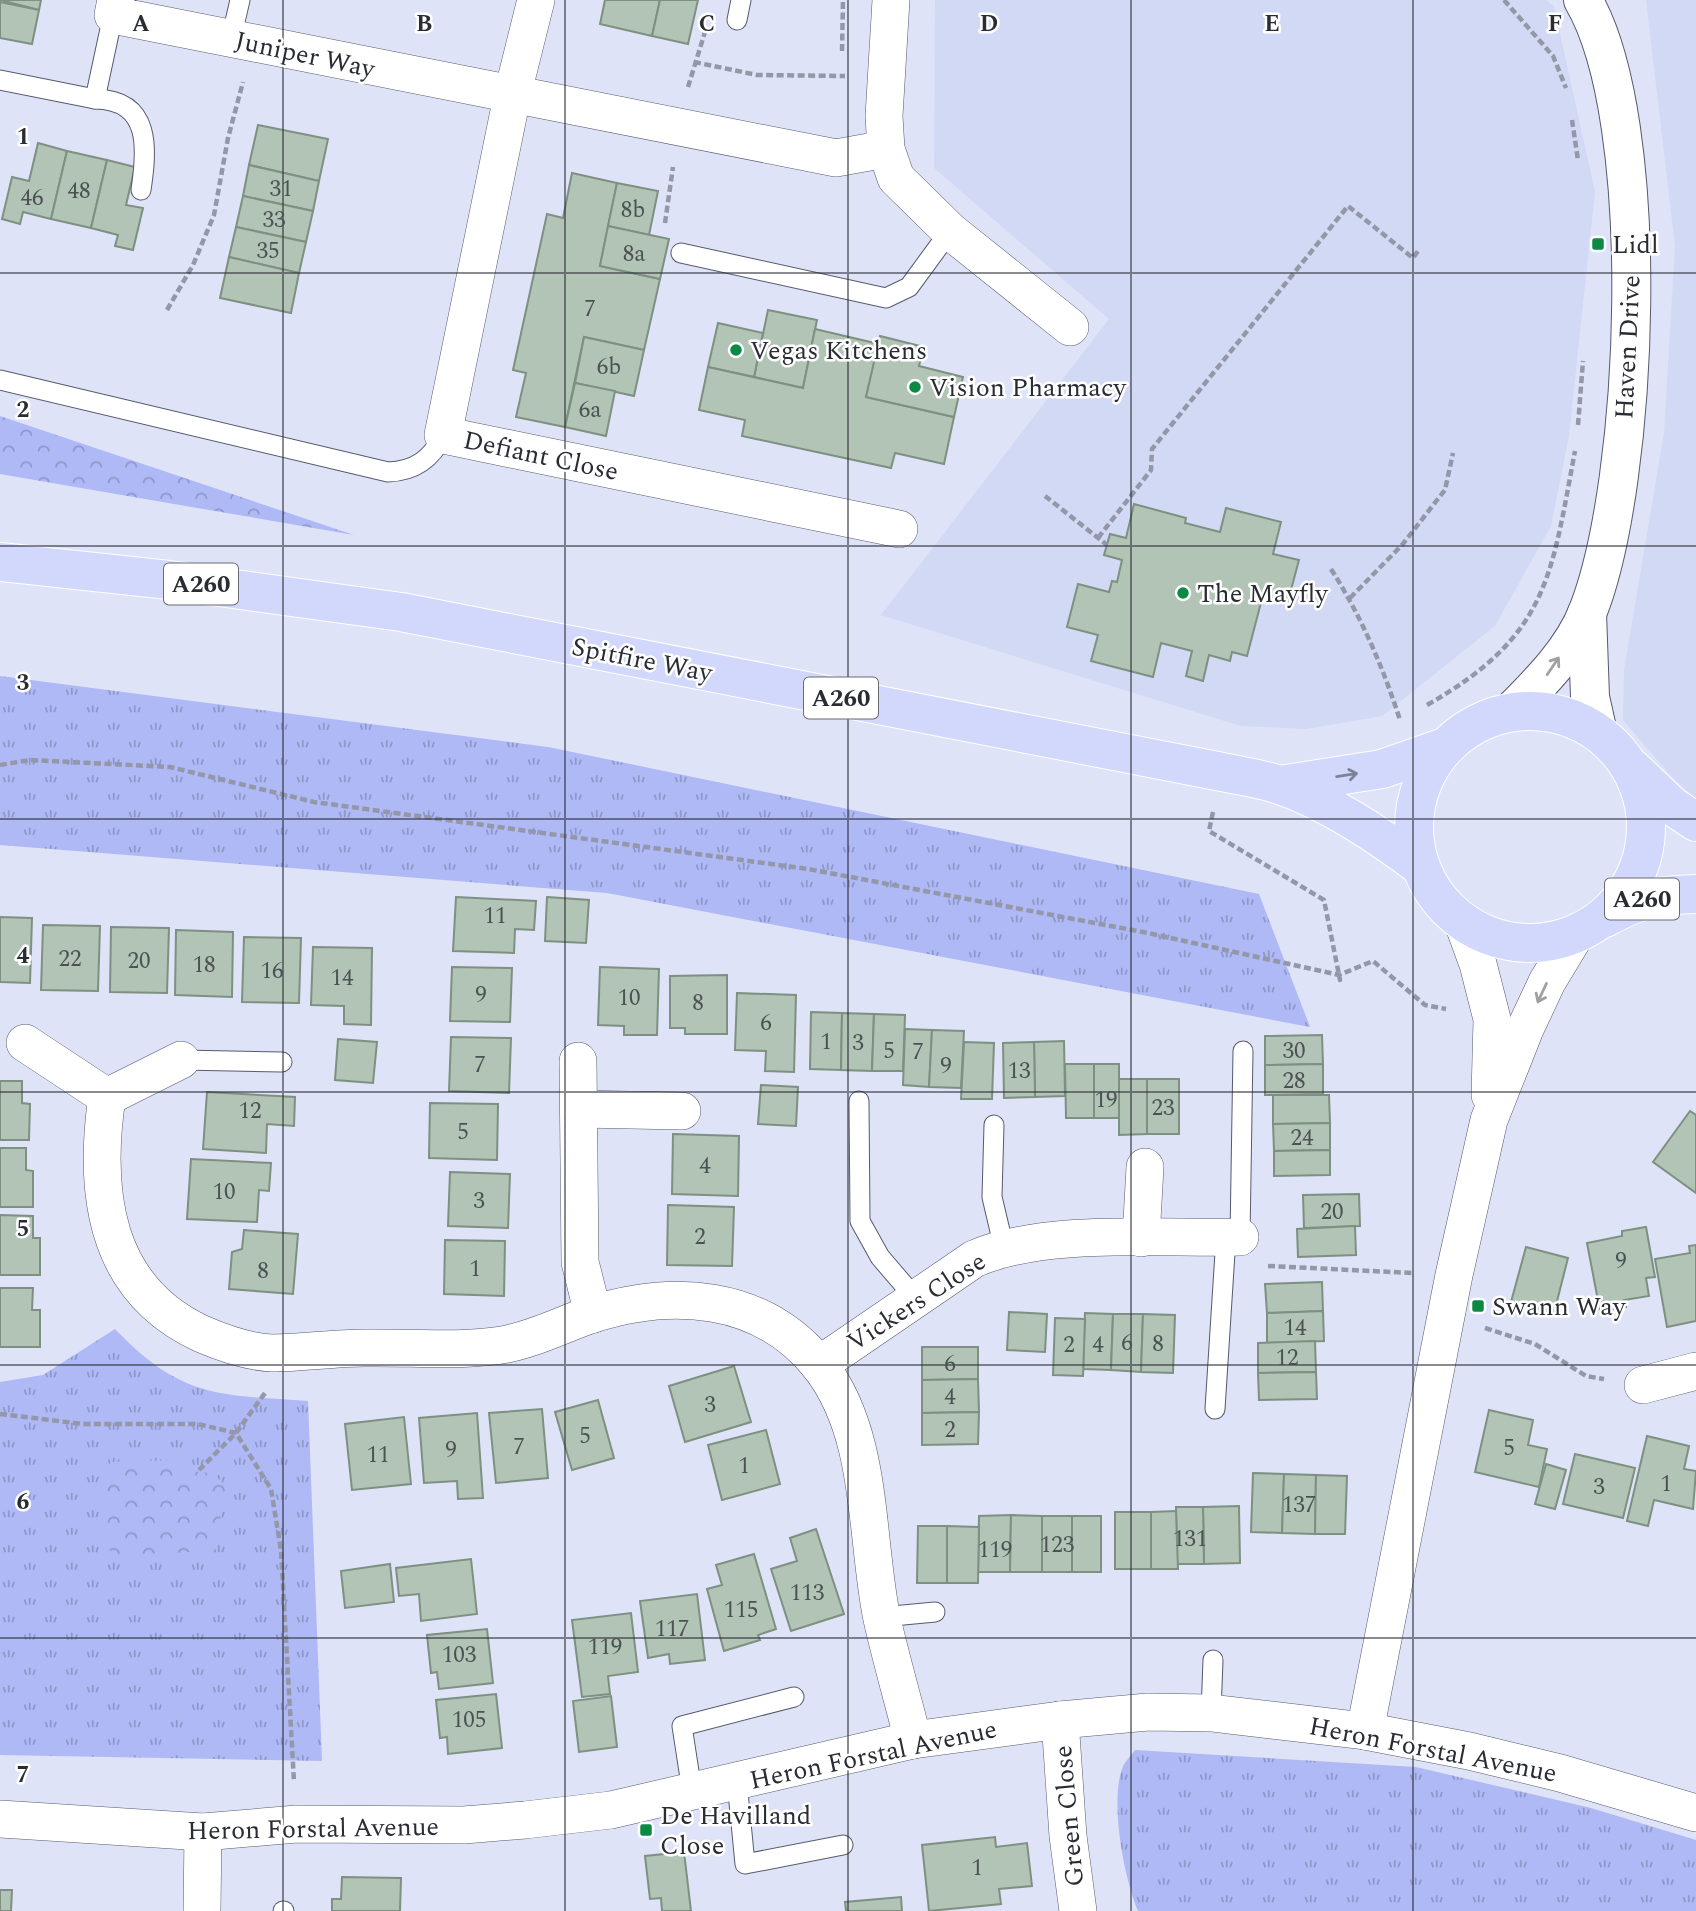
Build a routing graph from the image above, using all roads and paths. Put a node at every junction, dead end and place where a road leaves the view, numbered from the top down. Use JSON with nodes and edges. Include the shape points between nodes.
{"nodes":[{"id":1,"x":240,"y":0,"type":"edge"},
{"id":2,"x":536,"y":0,"type":"edge"},
{"id":3,"x":741,"y":0,"type":"edge"},
{"id":4,"x":843,"y":0,"type":"edge"},
{"id":5,"x":891,"y":0,"type":"edge"},
{"id":6,"x":1504,"y":0,"type":"edge"},
{"id":7,"x":1583,"y":0,"type":"edge"},
{"id":8,"x":115,"y":8,"type":"edge"},
{"id":9,"x":737,"y":20,"type":"dead end"},
{"id":10,"x":240,"y":41,"type":"junction"},
{"id":11,"x":841,"y":76,"type":"dead end"},
{"id":12,"x":0,"y":80,"type":"edge"},
{"id":13,"x":513,"y":92,"type":"junction"},
{"id":14,"x":95,"y":99,"type":"junction"},
{"id":15,"x":1569,"y":99,"type":"dead end"},
{"id":16,"x":1571,"y":112,"type":"dead end"},
{"id":17,"x":886,"y":149,"type":"junction"},
{"id":18,"x":1578,"y":164,"type":"dead end"},
{"id":19,"x":141,"y":190,"type":"dead end"},
{"id":20,"x":950,"y":231,"type":"junction"},
{"id":21,"x":1418,"y":251,"type":"dead end"},
{"id":22,"x":681,"y":253,"type":"dead end"},
{"id":23,"x":167,"y":310,"type":"dead end"},
{"id":24,"x":1070,"y":327,"type":"dead end"},
{"id":25,"x":1583,"y":356,"type":"dead end"},
{"id":26,"x":0,"y":380,"type":"edge"},
{"id":27,"x":1577,"y":433,"type":"dead end"},
{"id":28,"x":443,"y":435,"type":"junction"},
{"id":29,"x":1576,"y":446,"type":"dead end"},
{"id":30,"x":1452,"y":453,"type":"dead end"},
{"id":31,"x":1045,"y":496,"type":"dead end"},
{"id":32,"x":899,"y":529,"type":"dead end"},
{"id":33,"x":1098,"y":538,"type":"junction"},
{"id":34,"x":1107,"y":545,"type":"dead end"},
{"id":35,"x":0,"y":562,"type":"edge"},
{"id":36,"x":1331,"y":569,"type":"dead end"},
{"id":37,"x":1350,"y":598,"type":"junction"},
{"id":38,"x":1587,"y":613,"type":"junction"},
{"id":39,"x":1423,"y":708,"type":"dead end"},
{"id":40,"x":1511,"y":712,"type":"junction"},
{"id":41,"x":1411,"y":714,"type":"dead end"},
{"id":42,"x":1400,"y":720,"type":"junction"},
{"id":43,"x":1388,"y":725,"type":"dead end"},
{"id":44,"x":1598,"y":733,"type":"junction"},
{"id":45,"x":1445,"y":747,"type":"junction"},
{"id":46,"x":1628,"y":764,"type":"junction"},
{"id":47,"x":0,"y":765,"type":"edge"},
{"id":48,"x":1222,"y":772,"type":"junction"},
{"id":49,"x":1280,"y":785,"type":"junction"},
{"id":50,"x":1696,"y":822,"type":"edge"},
{"id":51,"x":1420,"y":866,"type":"junction"},
{"id":52,"x":1696,"y":894,"type":"edge"},
{"id":53,"x":1463,"y":923,"type":"junction"},
{"id":54,"x":1585,"y":929,"type":"junction"},
{"id":55,"x":1339,"y":975,"type":"junction"},
{"id":56,"x":1492,"y":1018,"type":"junction"},
{"id":57,"x":25,"y":1043,"type":"dead end"},
{"id":58,"x":1244,"y":1051,"type":"dead end"},
{"id":59,"x":181,"y":1060,"type":"joint"},
{"id":60,"x":578,"y":1061,"type":"dead end"},
{"id":61,"x":282,"y":1062,"type":"dead end"},
{"id":62,"x":107,"y":1097,"type":"junction"},
{"id":63,"x":859,"y":1101,"type":"dead end"},
{"id":64,"x":579,"y":1109,"type":"junction"},
{"id":65,"x":682,"y":1111,"type":"dead end"},
{"id":66,"x":1489,"y":1121,"type":"junction"},
{"id":67,"x":995,"y":1125,"type":"dead end"},
{"id":68,"x":1145,"y":1167,"type":"dead end"},
{"id":69,"x":1233,"y":1237,"type":"junction"},
{"id":70,"x":1142,"y":1238,"type":"junction"},
{"id":71,"x":1004,"y":1248,"type":"junction"},
{"id":72,"x":916,"y":1299,"type":"junction"},
{"id":73,"x":593,"y":1314,"type":"junction"},
{"id":74,"x":297,"y":1350,"type":"junction"},
{"id":75,"x":819,"y":1365,"type":"junction"},
{"id":76,"x":1696,"y":1371,"type":"edge"},
{"id":77,"x":1643,"y":1385,"type":"dead end"},
{"id":78,"x":1215,"y":1409,"type":"dead end"},
{"id":79,"x":0,"y":1414,"type":"edge"},
{"id":80,"x":236,"y":1433,"type":"junction"},
{"id":81,"x":199,"y":1470,"type":"dead end"},
{"id":82,"x":936,"y":1612,"type":"dead end"},
{"id":83,"x":882,"y":1617,"type":"junction"},
{"id":84,"x":1213,"y":1660,"type":"dead end"},
{"id":85,"x":794,"y":1697,"type":"dead end"},
{"id":86,"x":1211,"y":1713,"type":"junction"},
{"id":87,"x":1060,"y":1720,"type":"junction"},
{"id":88,"x":1365,"y":1731,"type":"junction"},
{"id":89,"x":913,"y":1740,"type":"junction"},
{"id":90,"x":737,"y":1782,"type":"junction"},
{"id":91,"x":692,"y":1791,"type":"junction"},
{"id":92,"x":1696,"y":1813,"type":"edge"},
{"id":93,"x":0,"y":1819,"type":"edge"},
{"id":94,"x":297,"y":1824,"type":"junction"},
{"id":95,"x":203,"y":1832,"type":"junction"},
{"id":96,"x":843,"y":1845,"type":"dead end"},
{"id":97,"x":202,"y":1911,"type":"edge"},
{"id":98,"x":1078,"y":1911,"type":"edge"}],
"edges":[{"from":1,"to":10,"type":"lane"},
{"from":2,"to":13,"type":"street","name":"Defiant Close"},
{"from":3,"to":9,"type":"lane"},
{"from":4,"to":11,"type":"path"},
{"from":5,"to":17,"type":"street"},
{"from":6,"to":15,"type":"path","via":[[1553,56]]},
{"from":7,"to":38,"type":"street","name":"Haven Drive","via":[[1598,26],[1624,143],[1630,263],[1628,383],[1615,505]]},
{"from":8,"to":10,"type":"street","name":"Juniper Way"},
{"from":8,"to":14,"type":"lane"},
{"from":10,"to":13,"type":"street","name":"Juniper Way"},
{"from":10,"to":23,"type":"path","via":[[215,215]]},
{"from":12,"to":14,"type":"lane"},
{"from":13,"to":17,"type":"street","via":[[836,158]]},
{"from":13,"to":28,"type":"street","name":"Defiant Close"},
{"from":14,"to":19,"type":"lane","via":[[129,109],[143,129],[146,146]]},
{"from":16,"to":18,"type":"path"},
{"from":17,"to":20,"type":"street","via":[[896,178]]},
{"from":20,"to":22,"type":"lane","via":[[909,287],[886,298]]},
{"from":20,"to":24,"type":"street"},
{"from":21,"to":33,"type":"path","via":[[1413,258],[1348,206],[1152,449],[1151,470]]},
{"from":25,"to":27,"type":"path"},
{"from":26,"to":28,"type":"lane","via":[[388,472],[407,471],[423,462]]},
{"from":28,"to":32,"type":"street","name":"Defiant Close"},
{"from":29,"to":39,"type":"path","via":[[1553,566],[1530,617],[1497,658]]},
{"from":30,"to":37,"type":"path","via":[[1445,490],[1402,545]]},
{"from":31,"to":33,"type":"path"},
{"from":33,"to":34,"type":"path"},
{"from":35,"to":48,"type":"main road","name":"Spitfire Way","number":"A260","via":[[401,612]]},
{"from":36,"to":37,"type":"path"},
{"from":37,"to":42,"type":"path","via":[[1387,679]]},
{"from":40,"to":38,"type":"street","name":"Haven Drive","one_way":true,"via":[[1548,674]]},
{"from":38,"to":44,"type":"street","name":"Haven Drive","via":[[1590,697]]},
{"from":40,"to":44,"type":"main road","via":[[1545,712],[1578,721]]},
{"from":40,"to":45,"type":"main road","via":[[1476,724]]},
{"from":41,"to":42,"type":"path"},
{"from":42,"to":43,"type":"path"},
{"from":44,"to":46,"type":"main road"},
{"from":49,"to":45,"type":"main road","name":"Spitfire Way","number":"A260","one_way":true,"via":[[1382,769]]},
{"from":45,"to":51,"type":"main road","via":[[1426,773],[1416,803],[1414,835]]},
{"from":46,"to":50,"type":"main road"},
{"from":46,"to":54,"type":"main road","via":[[1643,797],[1646,833],[1638,868],[1621,899]]},
{"from":47,"to":55,"type":"path","via":[[30,760],[170,767],[314,802],[808,869],[1147,933]]},
{"from":48,"to":49,"type":"main road","name":"Spitfire Way","number":"A260"},
{"from":48,"to":55,"type":"path","via":[[1209,831],[1324,900],[1340,980]]},
{"from":49,"to":51,"type":"main road","name":"Spitfire Way","number":"A260","via":[[1379,835]]},
{"from":51,"to":53,"type":"main road","via":[[1437,898]]},
{"from":52,"to":54,"type":"main road","number":"A260","via":[[1638,900]]},
{"from":53,"to":54,"type":"main road","via":[[1518,943],[1547,942]]},
{"from":53,"to":56,"type":"street"},
{"from":54,"to":66,"type":"street","one_way":true,"via":[[1536,1005]]},
{"from":55,"to":56,"type":"path","via":[[1373,961],[1425,1005]]},
{"from":56,"to":66,"type":"street"},
{"from":57,"to":62,"type":"street"},
{"from":58,"to":69,"type":"lane"},
{"from":59,"to":61,"type":"lane"},
{"from":59,"to":62,"type":"street"},
{"from":60,"to":64,"type":"street"},
{"from":62,"to":74,"type":"street","via":[[101,1173],[105,1214],[141,1289],[173,1318],[217,1340],[271,1353]]},
{"from":63,"to":72,"type":"lane","via":[[860,1221],[880,1257]]},
{"from":64,"to":65,"type":"street"},
{"from":64,"to":73,"type":"street","via":[[580,1262]]},
{"from":66,"to":88,"type":"street","via":[[1454,1275]]},
{"from":67,"to":71,"type":"lane","via":[[992,1197]]},
{"from":68,"to":70,"type":"street"},
{"from":69,"to":70,"type":"street","name":"Vickers Close"},
{"from":69,"to":78,"type":"lane"},
{"from":70,"to":71,"type":"street","name":"Vickers Close","via":[[1032,1241]]},
{"from":71,"to":72,"type":"street","name":"Vickers Close","via":[[974,1259]]},
{"from":72,"to":75,"type":"street","name":"Vickers Close"},
{"from":73,"to":74,"type":"street","via":[[506,1345]]},
{"from":73,"to":75,"type":"street","via":[[651,1300],[708,1300],[757,1318]]},
{"from":74,"to":80,"type":"path"},
{"from":75,"to":83,"type":"street","via":[[845,1412],[856,1450]]},
{"from":76,"to":77,"type":"street"},
{"from":79,"to":80,"type":"path","via":[[83,1424],[198,1424]]},
{"from":80,"to":81,"type":"path"},
{"from":80,"to":94,"type":"path","via":[[271,1489],[281,1550]]},
{"from":82,"to":83,"type":"lane"},
{"from":83,"to":89,"type":"street"},
{"from":84,"to":86,"type":"lane"},
{"from":85,"to":91,"type":"lane","via":[[682,1726]]},
{"from":86,"to":87,"type":"street","name":"Heron Forstal Avenue","via":[[1148,1712]]},
{"from":86,"to":88,"type":"street","name":"Heron Forstal Avenue"},
{"from":87,"to":89,"type":"street","name":"Heron Forstal Avenue"},
{"from":87,"to":98,"type":"street","name":"Green Close"},
{"from":88,"to":92,"type":"street","name":"Heron Forstal Avenue","via":[[1534,1767]]},
{"from":89,"to":90,"type":"street","name":"Heron Forstal Avenue"},
{"from":90,"to":91,"type":"street","name":"Heron Forstal Avenue"},
{"from":90,"to":96,"type":"lane","via":[[746,1864]]},
{"from":91,"to":94,"type":"street","name":"Heron Forstal Avenue","via":[[611,1810],[515,1821]]},
{"from":93,"to":95,"type":"street","name":"Heron Forstal Avenue"},
{"from":94,"to":95,"type":"street","name":"Heron Forstal Avenue"},
{"from":95,"to":97,"type":"street"}]}
